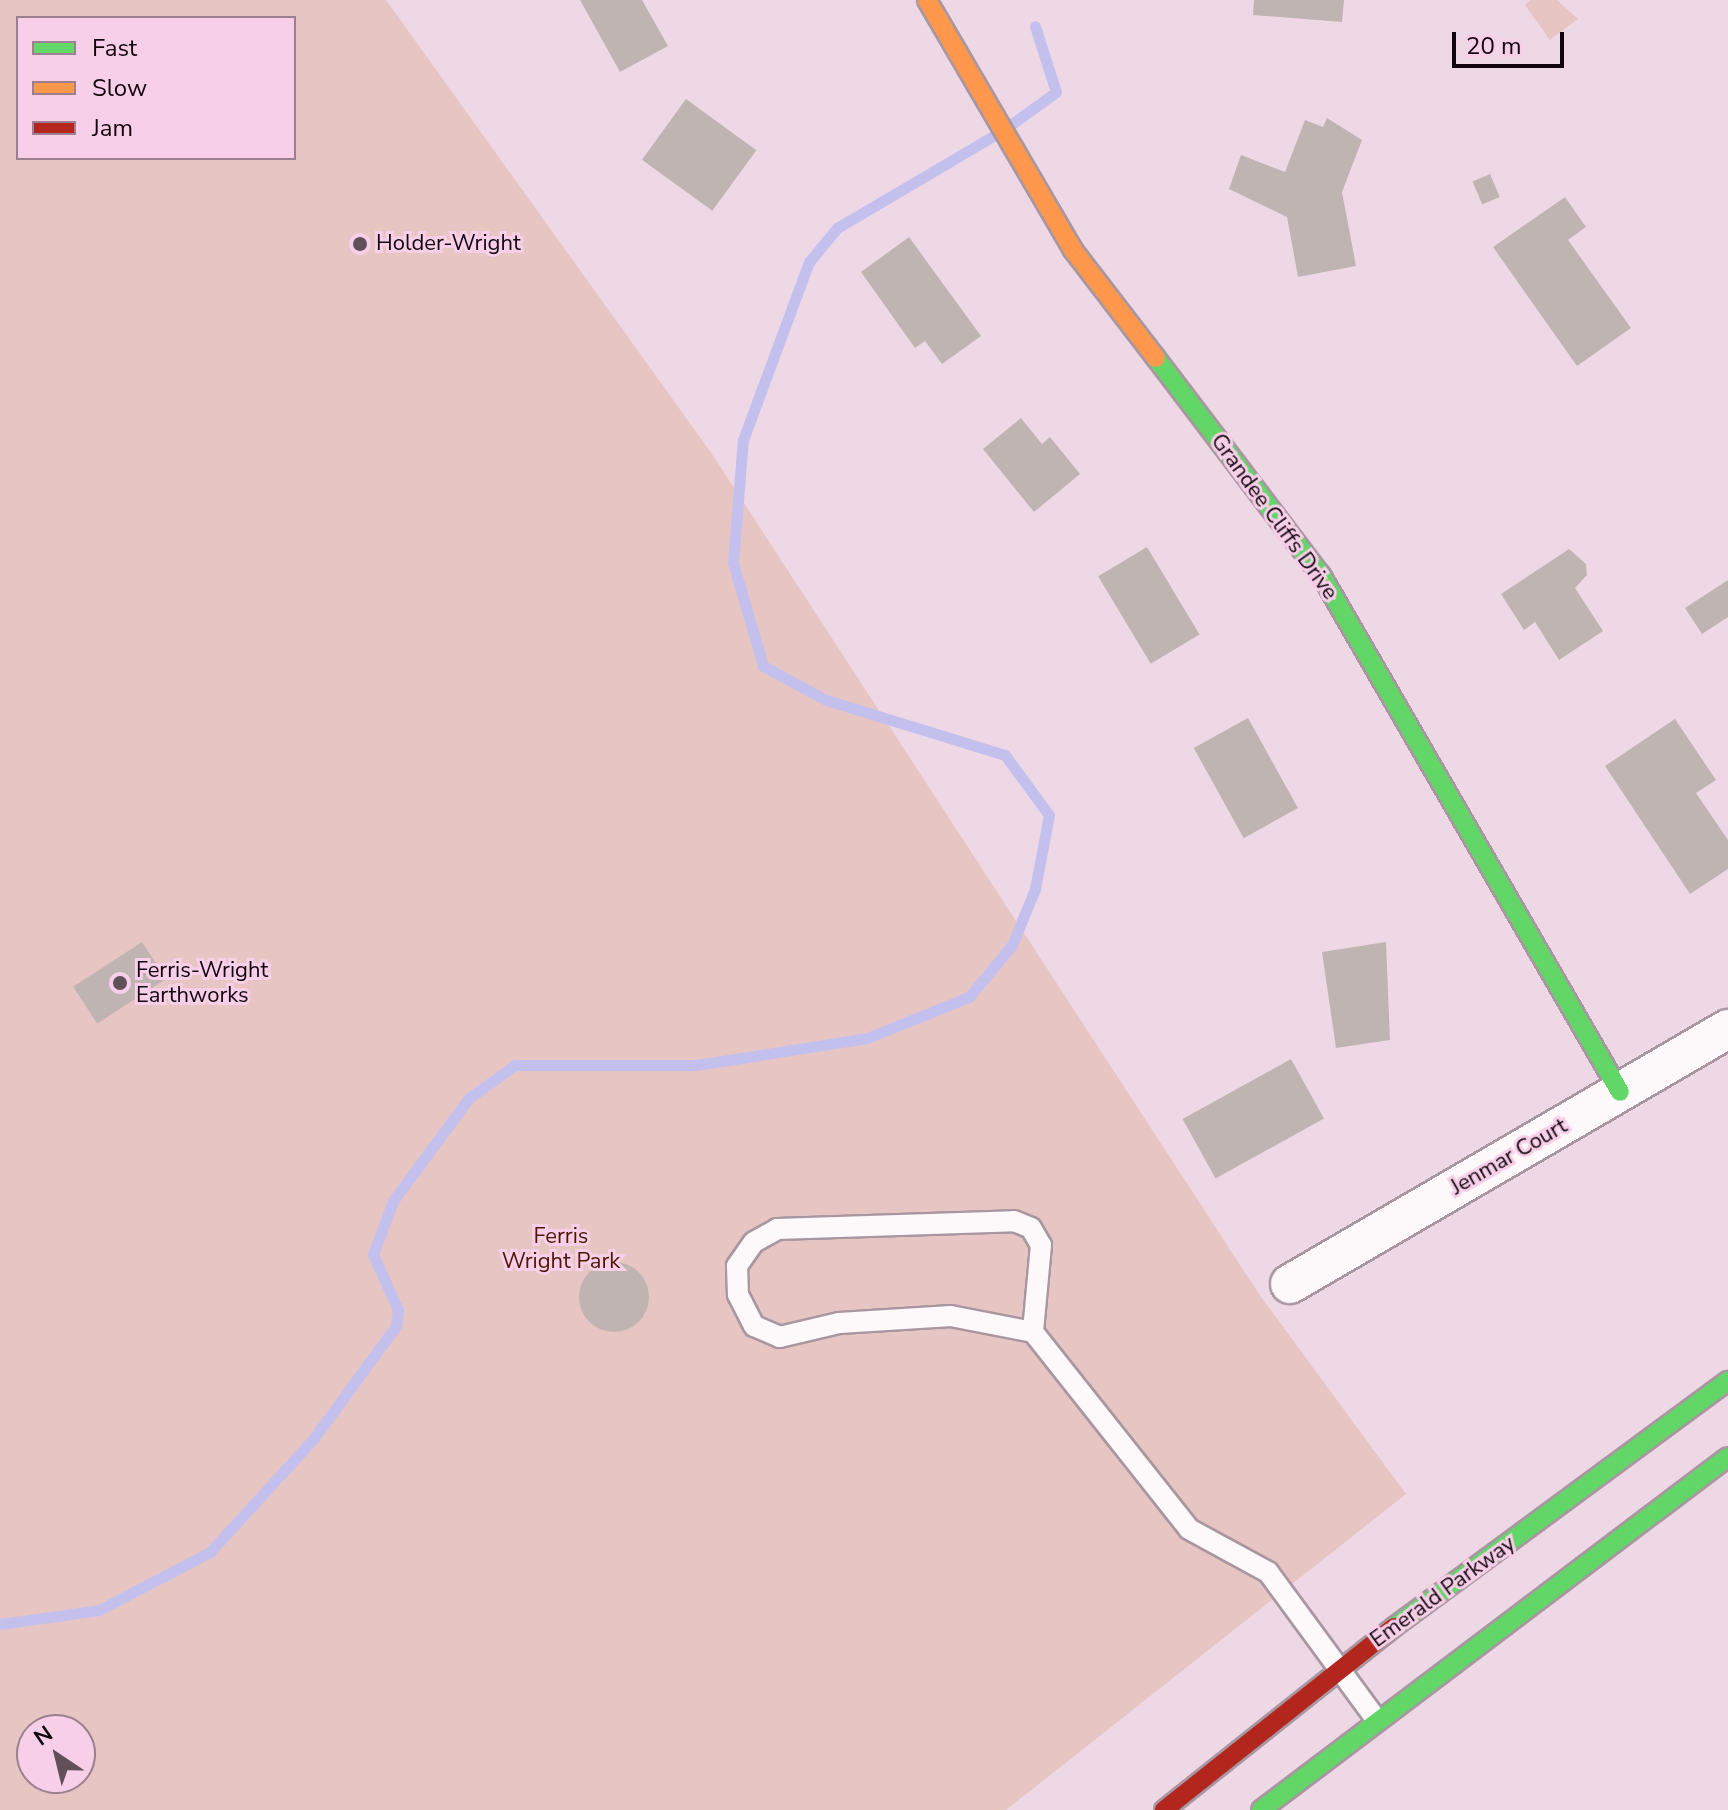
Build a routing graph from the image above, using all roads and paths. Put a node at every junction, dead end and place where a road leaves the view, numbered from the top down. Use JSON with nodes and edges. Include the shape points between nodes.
{"nodes":[{"id":1,"x":927,"y":0,"type":"edge"},
{"id":2,"x":1728,"y":1029,"type":"edge"},
{"id":3,"x":1620,"y":1092,"type":"junction"},
{"id":4,"x":1290,"y":1284,"type":"dead end"},
{"id":5,"x":1033,"y":1332,"type":"junction"},
{"id":6,"x":1728,"y":1381,"type":"edge"},
{"id":7,"x":1728,"y":1457,"type":"edge"},
{"id":8,"x":1339,"y":1668,"type":"junction"},
{"id":9,"x":1376,"y":1719,"type":"junction"},
{"id":10,"x":1164,"y":1810,"type":"edge"},
{"id":11,"x":1261,"y":1810,"type":"edge"}],
"edges":[{"from":1,"to":3,"type":"main road","name":"Grandee Cliffs Drive","via":[[1073,250],[1321,575]]},
{"from":2,"to":3,"type":"street","name":"Jenmar Court"},
{"from":3,"to":4,"type":"street","name":"Jenmar Court"},
{"from":5,"to":5,"type":"lane","via":[[1041,1245],[1031,1228],[1014,1221],[777,1229],[754,1242],[737,1266],[738,1295],[754,1326],[780,1337],[839,1323],[920,1316]]},
{"from":5,"to":8,"type":"lane","via":[[1165,1503],[1189,1529],[1268,1572]]},
{"from":6,"to":8,"type":"main road","name":"Emerald Parkway"},
{"from":7,"to":9,"type":"main road"},
{"from":8,"to":9,"type":"lane"},
{"from":8,"to":10,"type":"main road","name":"Emerald Parkway"},
{"from":9,"to":11,"type":"main road"}]}
